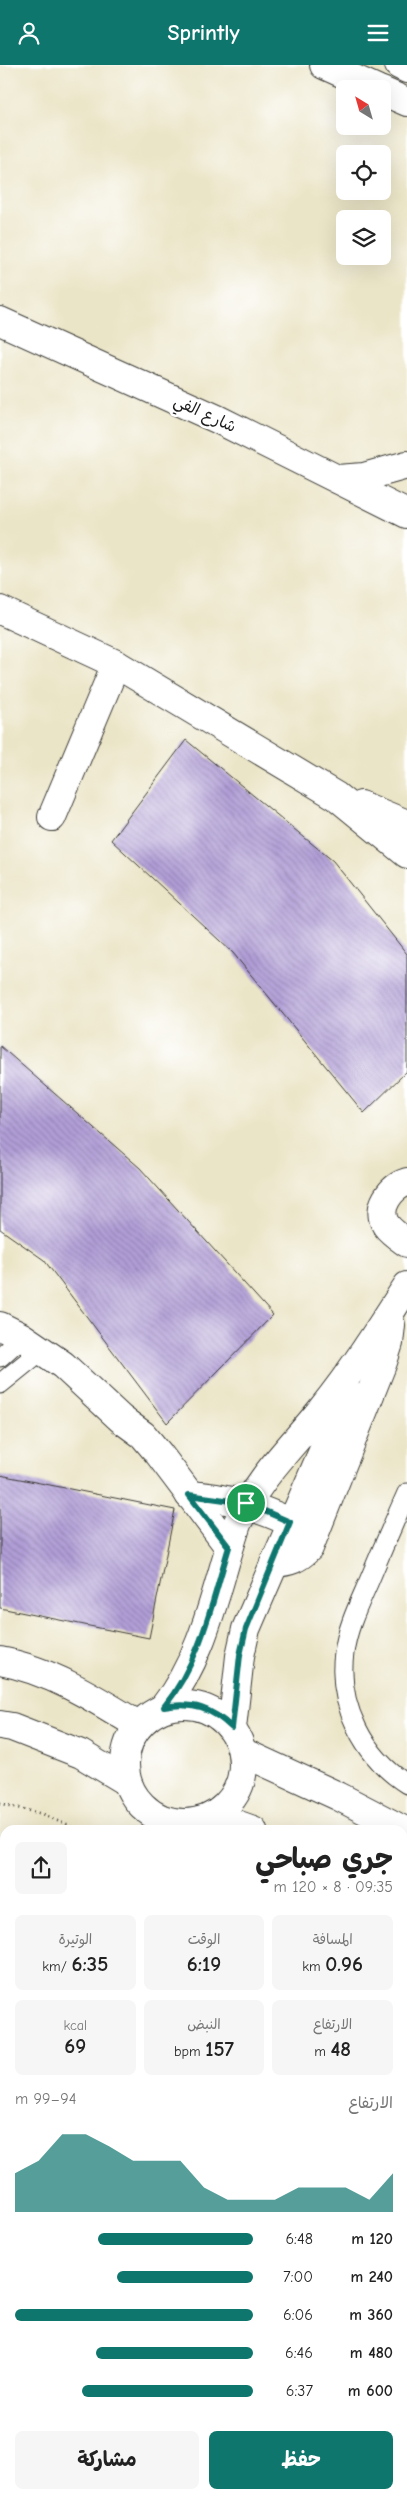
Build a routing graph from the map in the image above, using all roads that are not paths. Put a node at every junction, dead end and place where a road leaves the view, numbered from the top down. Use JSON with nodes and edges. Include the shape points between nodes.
{"nodes":[{"id":1,"x":324,"y":65,"type":"edge"},
{"id":2,"x":399,"y":65,"type":"edge"},
{"id":3,"x":407,"y":69,"type":"edge"},
{"id":4,"x":358,"y":80,"type":"edge"},
{"id":5,"x":391,"y":95,"type":"edge"},
{"id":6,"x":407,"y":102,"type":"edge"},
{"id":7,"x":0,"y":321,"type":"edge"},
{"id":8,"x":407,"y":465,"type":"edge"},
{"id":9,"x":338,"y":479,"type":"junction"},
{"id":10,"x":407,"y":514,"type":"edge"},
{"id":11,"x":0,"y":610,"type":"edge"},
{"id":12,"x":116,"y":664,"type":"junction"},
{"id":13,"x":336,"y":796,"type":"junction"},
{"id":14,"x":52,"y":817,"type":"dead end"},
{"id":15,"x":407,"y":823,"type":"edge"},
{"id":16,"x":407,"y":854,"type":"edge"},
{"id":17,"x":407,"y":1182,"type":"edge"},
{"id":18,"x":407,"y":1243,"type":"edge"},
{"id":19,"x":407,"y":1286,"type":"edge"},
{"id":20,"x":391,"y":1311,"type":"junction"},
{"id":21,"x":21,"y":1338,"type":"edge"},
{"id":22,"x":367,"y":1350,"type":"junction"},
{"id":23,"x":0,"y":1357,"type":"edge"},
{"id":24,"x":0,"y":1384,"type":"edge"},
{"id":25,"x":407,"y":1493,"type":"edge"},
{"id":26,"x":189,"y":1495,"type":"junction"},
{"id":27,"x":246,"y":1503,"type":"junction"},
{"id":28,"x":290,"y":1522,"type":"junction"},
{"id":29,"x":229,"y":1547,"type":"junction"},
{"id":30,"x":274,"y":1563,"type":"junction"},
{"id":31,"x":0,"y":1661,"type":"edge"},
{"id":32,"x":164,"y":1707,"type":"junction"},
{"id":33,"x":0,"y":1725,"type":"edge"},
{"id":34,"x":138,"y":1725,"type":"junction"},
{"id":35,"x":237,"y":1740,"type":"junction"},
{"id":36,"x":126,"y":1781,"type":"junction"},
{"id":37,"x":407,"y":1784,"type":"edge"},
{"id":38,"x":214,"y":1816,"type":"junction"},
{"id":39,"x":239,"y":1825,"type":"edge"},
{"id":40,"x":394,"y":1825,"type":"edge"}],
"edges":[{"from":1,"to":4,"type":"street"},
{"from":2,"to":3,"type":"street"},
{"from":5,"to":6,"type":"street"},
{"from":7,"to":9,"type":"street","name":"شارع الفي","via":[[217,419]]},
{"from":8,"to":9,"type":"street","via":[[364,477]]},
{"from":9,"to":10,"type":"street","name":"شارع الفي"},
{"from":11,"to":12,"type":"street"},
{"from":12,"to":13,"type":"street"},
{"from":12,"to":14,"type":"street"},
{"from":13,"to":15,"type":"street"},
{"from":13,"to":16,"type":"street"},
{"from":17,"to":18,"type":"street","via":[[390,1194],[384,1203],[383,1214],[386,1225]]},
{"from":19,"to":20,"type":"street"},
{"from":20,"to":22,"type":"street"},
{"from":20,"to":30,"type":"street","via":[[389,1343],[383,1362],[309,1548],[299,1557]]},
{"from":21,"to":23,"type":"lane"},
{"from":21,"to":24,"type":"lane"},
{"from":21,"to":26,"type":"street","via":[[63,1365],[142,1435]]},
{"from":22,"to":27,"type":"street","via":[[322,1410],[272,1465]]},
{"from":22,"to":28,"type":"street"},
{"from":25,"to":37,"type":"lane","via":[[352,1620],[344,1653],[344,1687],[353,1721],[369,1750],[393,1775]]},
{"from":26,"to":27,"type":"street"},
{"from":26,"to":29,"type":"street"},
{"from":27,"to":28,"type":"street"},
{"from":27,"to":29,"type":"street"},
{"from":28,"to":30,"type":"street"},
{"from":29,"to":32,"type":"street","via":[[193,1661],[176,1693]]},
{"from":30,"to":35,"type":"street","via":[[246,1629],[240,1655]]},
{"from":31,"to":34,"type":"street","via":[[19,1665],[86,1693]]},
{"from":32,"to":34,"type":"street"},
{"from":32,"to":35,"type":"street","via":[[179,1704],[209,1709]]},
{"from":33,"to":36,"type":"street","via":[[81,1754]]},
{"from":34,"to":36,"type":"street","via":[[128,1742],[124,1761]]},
{"from":35,"to":38,"type":"street","via":[[243,1770],[238,1788]]},
{"from":35,"to":40,"type":"street"},
{"from":36,"to":38,"type":"street","via":[[146,1811],[162,1819],[179,1824]]},
{"from":38,"to":39,"type":"street"}]}
